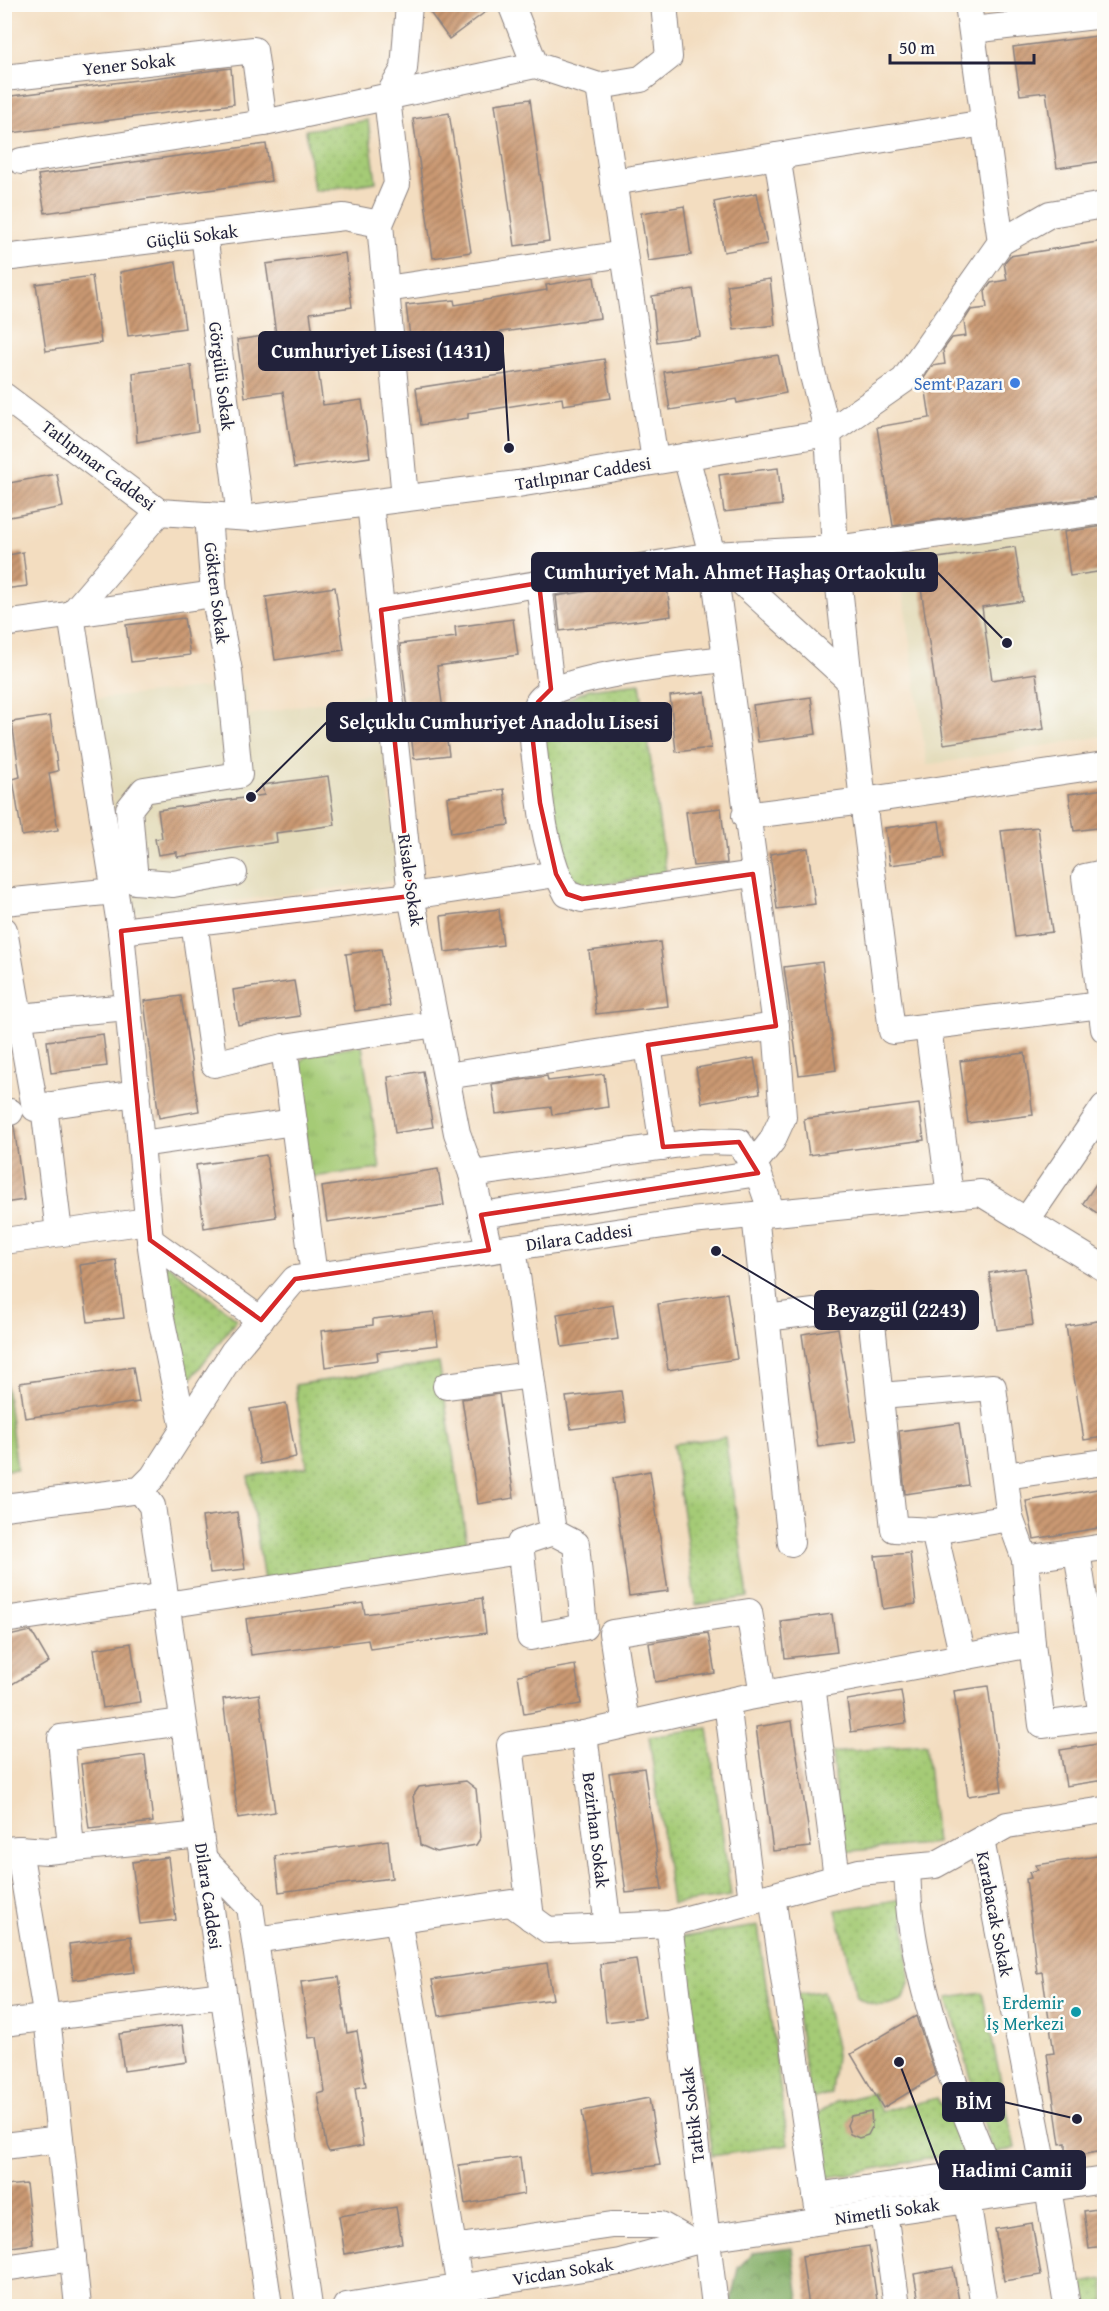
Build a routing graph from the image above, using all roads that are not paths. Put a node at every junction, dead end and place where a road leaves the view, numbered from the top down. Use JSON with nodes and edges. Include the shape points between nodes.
{"nodes":[{"id":1,"x":409,"y":4,"type":"edge"},
{"id":2,"x":511,"y":4,"type":"edge"},
{"id":3,"x":664,"y":4,"type":"edge"},
{"id":4,"x":968,"y":4,"type":"edge"},
{"id":5,"x":1104,"y":15,"type":"edge"},
{"id":6,"x":972,"y":30,"type":"junction"},
{"id":7,"x":535,"y":65,"type":"junction"},
{"id":8,"x":4,"y":78,"type":"edge"},
{"id":9,"x":599,"y":87,"type":"junction"},
{"id":10,"x":387,"y":98,"type":"junction"},
{"id":11,"x":264,"y":123,"type":"junction"},
{"id":12,"x":985,"y":123,"type":"junction"},
{"id":13,"x":777,"y":156,"type":"junction"},
{"id":14,"x":21,"y":161,"type":"dead end"},
{"id":15,"x":613,"y":182,"type":"junction"},
{"id":16,"x":1104,"y":205,"type":"edge"},
{"id":17,"x":380,"y":225,"type":"junction"},
{"id":18,"x":204,"y":234,"type":"junction"},
{"id":19,"x":1001,"y":242,"type":"junction"},
{"id":20,"x":624,"y":254,"type":"junction"},
{"id":21,"x":4,"y":258,"type":"edge"},
{"id":22,"x":386,"y":289,"type":"junction"},
{"id":23,"x":4,"y":396,"type":"edge"},
{"id":24,"x":828,"y":433,"type":"junction"},
{"id":25,"x":686,"y":456,"type":"junction"},
{"id":26,"x":655,"y":461,"type":"junction"},
{"id":27,"x":405,"y":498,"type":"junction"},
{"id":28,"x":370,"y":503,"type":"junction"},
{"id":29,"x":1104,"y":511,"type":"edge"},
{"id":30,"x":159,"y":512,"type":"junction"},
{"id":31,"x":208,"y":515,"type":"junction"},
{"id":32,"x":240,"y":517,"type":"junction"},
{"id":33,"x":835,"y":549,"type":"junction"},
{"id":34,"x":712,"y":555,"type":"junction"},
{"id":35,"x":539,"y":583,"type":"junction"},
{"id":36,"x":214,"y":594,"type":"junction"},
{"id":37,"x":381,"y":610,"type":"junction"},
{"id":38,"x":71,"y":615,"type":"junction"},
{"id":39,"x":4,"y":624,"type":"edge"},
{"id":40,"x":725,"y":659,"type":"junction"},
{"id":41,"x":849,"y":680,"type":"junction"},
{"id":42,"x":551,"y":689,"type":"junction"},
{"id":43,"x":1104,"y":765,"type":"edge"},
{"id":44,"x":862,"y":801,"type":"junction"},
{"id":45,"x":745,"y":816,"type":"junction"},
{"id":46,"x":234,"y":873,"type":"dead end"},
{"id":47,"x":753,"y":873,"type":"junction"},
{"id":48,"x":1104,"y":873,"type":"edge"},
{"id":49,"x":556,"y":874,"type":"junction"},
{"id":50,"x":115,"y":891,"type":"junction"},
{"id":51,"x":411,"y":896,"type":"junction"},
{"id":52,"x":4,"y":902,"type":"edge"},
{"id":53,"x":194,"y":922,"type":"junction"},
{"id":54,"x":4,"y":930,"type":"edge"},
{"id":55,"x":122,"y":931,"type":"junction"},
{"id":56,"x":1099,"y":947,"type":"edge"},
{"id":57,"x":128,"y":1007,"type":"junction"},
{"id":58,"x":19,"y":1017,"type":"junction"},
{"id":59,"x":1103,"y":1017,"type":"edge"},
{"id":60,"x":436,"y":1024,"type":"junction"},
{"id":61,"x":776,"y":1026,"type":"junction"},
{"id":62,"x":928,"y":1027,"type":"junction"},
{"id":63,"x":648,"y":1045,"type":"junction"},
{"id":64,"x":284,"y":1047,"type":"junction"},
{"id":65,"x":446,"y":1076,"type":"junction"},
{"id":66,"x":137,"y":1094,"type":"junction"},
{"id":67,"x":44,"y":1106,"type":"junction"},
{"id":68,"x":1104,"y":1107,"type":"edge"},
{"id":69,"x":294,"y":1122,"type":"junction"},
{"id":70,"x":141,"y":1144,"type":"junction"},
{"id":71,"x":663,"y":1147,"type":"junction"},
{"id":72,"x":756,"y":1169,"type":"junction"},
{"id":73,"x":472,"y":1174,"type":"junction"},
{"id":74,"x":950,"y":1196,"type":"junction"},
{"id":75,"x":764,"y":1214,"type":"junction"},
{"id":76,"x":481,"y":1215,"type":"junction"},
{"id":77,"x":1026,"y":1221,"type":"junction"},
{"id":78,"x":149,"y":1230,"type":"junction"},
{"id":79,"x":59,"y":1233,"type":"junction"},
{"id":80,"x":4,"y":1241,"type":"edge"},
{"id":81,"x":501,"y":1249,"type":"junction"},
{"id":82,"x":1104,"y":1269,"type":"edge"},
{"id":83,"x":314,"y":1276,"type":"junction"},
{"id":84,"x":766,"y":1318,"type":"junction"},
{"id":85,"x":261,"y":1320,"type":"junction"},
{"id":86,"x":531,"y":1375,"type":"junction"},
{"id":87,"x":446,"y":1386,"type":"dead end"},
{"id":88,"x":880,"y":1396,"type":"junction"},
{"id":89,"x":184,"y":1429,"type":"junction"},
{"id":90,"x":1104,"y":1461,"type":"edge"},
{"id":91,"x":1005,"y":1476,"type":"junction"},
{"id":92,"x":140,"y":1490,"type":"junction"},
{"id":93,"x":4,"y":1507,"type":"edge"},
{"id":94,"x":1010,"y":1518,"type":"junction"},
{"id":95,"x":934,"y":1531,"type":"junction"},
{"id":96,"x":553,"y":1532,"type":"junction"},
{"id":97,"x":791,"y":1544,"type":"dead end"},
{"id":98,"x":1104,"y":1546,"type":"edge"},
{"id":99,"x":520,"y":1551,"type":"junction"},
{"id":100,"x":1077,"y":1551,"type":"junction"},
{"id":101,"x":1025,"y":1559,"type":"junction"},
{"id":102,"x":165,"y":1600,"type":"junction"},
{"id":103,"x":4,"y":1620,"type":"edge"},
{"id":104,"x":1032,"y":1644,"type":"junction"},
{"id":105,"x":963,"y":1657,"type":"junction"},
{"id":106,"x":812,"y":1685,"type":"junction"},
{"id":107,"x":763,"y":1694,"type":"junction"},
{"id":108,"x":727,"y":1702,"type":"junction"},
{"id":109,"x":183,"y":1722,"type":"junction"},
{"id":110,"x":626,"y":1724,"type":"junction"},
{"id":111,"x":584,"y":1734,"type":"junction"},
{"id":112,"x":1104,"y":1810,"type":"edge"},
{"id":113,"x":981,"y":1840,"type":"junction"},
{"id":114,"x":201,"y":1846,"type":"junction"},
{"id":115,"x":71,"y":1848,"type":"junction"},
{"id":116,"x":12,"y":1850,"type":"edge"},
{"id":117,"x":907,"y":1868,"type":"junction"},
{"id":118,"x":837,"y":1878,"type":"junction"},
{"id":119,"x":762,"y":1899,"type":"junction"},
{"id":120,"x":531,"y":1918,"type":"junction"},
{"id":121,"x":398,"y":1919,"type":"junction"},
{"id":122,"x":669,"y":1924,"type":"junction"},
{"id":123,"x":608,"y":1927,"type":"junction"},
{"id":124,"x":255,"y":1940,"type":"junction"},
{"id":125,"x":223,"y":1995,"type":"junction"},
{"id":126,"x":46,"y":2016,"type":"junction"},
{"id":127,"x":4,"y":2023,"type":"edge"},
{"id":128,"x":60,"y":2139,"type":"junction"},
{"id":129,"x":4,"y":2146,"type":"edge"},
{"id":130,"x":989,"y":2171,"type":"junction"},
{"id":131,"x":1104,"y":2180,"type":"edge"},
{"id":132,"x":1048,"y":2188,"type":"junction"},
{"id":133,"x":1017,"y":2193,"type":"junction"},
{"id":134,"x":816,"y":2196,"type":"junction"},
{"id":135,"x":967,"y":2200,"type":"junction"},
{"id":136,"x":884,"y":2212,"type":"junction"},
{"id":137,"x":820,"y":2221,"type":"junction"},
{"id":138,"x":698,"y":2240,"type":"junction"},
{"id":139,"x":453,"y":2248,"type":"junction"},
{"id":140,"x":73,"y":2258,"type":"junction"},
{"id":141,"x":4,"y":2268,"type":"edge"},
{"id":142,"x":460,"y":2288,"type":"junction"},
{"id":143,"x":78,"y":2307,"type":"edge"},
{"id":144,"x":269,"y":2307,"type":"edge"},
{"id":145,"x":309,"y":2307,"type":"edge"},
{"id":146,"x":346,"y":2307,"type":"edge"},
{"id":147,"x":715,"y":2307,"type":"edge"},
{"id":148,"x":897,"y":2307,"type":"edge"},
{"id":149,"x":984,"y":2307,"type":"edge"},
{"id":150,"x":1067,"y":2307,"type":"edge"}],
"edges":[{"from":1,"to":10,"type":"street","via":[[404,69]]},
{"from":2,"to":7,"type":"street"},
{"from":3,"to":9,"type":"street","via":[[669,57],[641,80]]},
{"from":4,"to":6,"type":"street"},
{"from":5,"to":6,"type":"street"},
{"from":6,"to":12,"type":"street"},
{"from":7,"to":9,"type":"street"},
{"from":7,"to":10,"type":"street"},
{"from":8,"to":11,"type":"street","name":"Yener Sokak","via":[[254,51]]},
{"from":9,"to":15,"type":"street"},
{"from":10,"to":11,"type":"street"},
{"from":10,"to":17,"type":"street","via":[[397,184]]},
{"from":11,"to":14,"type":"street"},
{"from":12,"to":13,"type":"street"},
{"from":12,"to":19,"type":"street"},
{"from":13,"to":15,"type":"street"},
{"from":13,"to":24,"type":"street","via":[[811,368]]},
{"from":15,"to":20,"type":"street"},
{"from":16,"to":19,"type":"street","name":"Tatlıpınar Caddesi","via":[[1050,214]]},
{"from":17,"to":18,"type":"street","name":"Güçlü Sokak","via":[[344,217]]},
{"from":17,"to":22,"type":"street"},
{"from":18,"to":21,"type":"street","name":"Güçlü Sokak"},
{"from":18,"to":32,"type":"street","name":"Görgülü Sokak"},
{"from":19,"to":24,"type":"street","name":"Tatlıpınar Caddesi","via":[[904,380]]},
{"from":20,"to":22,"type":"street"},
{"from":20,"to":26,"type":"street"},
{"from":22,"to":27,"type":"street"},
{"from":23,"to":30,"type":"street","name":"Tatlıpınar Caddesi"},
{"from":24,"to":25,"type":"street","name":"Tatlıpınar Caddesi"},
{"from":24,"to":33,"type":"street"},
{"from":25,"to":26,"type":"street","name":"Tatlıpınar Caddesi"},
{"from":25,"to":34,"type":"street"},
{"from":26,"to":27,"type":"street","name":"Tatlıpınar Caddesi"},
{"from":27,"to":28,"type":"street","name":"Tatlıpınar Caddesi"},
{"from":28,"to":32,"type":"street","name":"Tatlıpınar Caddesi"},
{"from":28,"to":37,"type":"street","name":"Risale Sokak"},
{"from":29,"to":33,"type":"street"},
{"from":30,"to":31,"type":"street","name":"Tatlıpınar Caddesi"},
{"from":30,"to":38,"type":"street"},
{"from":31,"to":32,"type":"street","name":"Tatlıpınar Caddesi"},
{"from":31,"to":36,"type":"street","name":"Gökten Sokak"},
{"from":33,"to":34,"type":"street"},
{"from":33,"to":41,"type":"street"},
{"from":34,"to":35,"type":"street"},
{"from":34,"to":40,"type":"street"},
{"from":34,"to":41,"type":"street"},
{"from":35,"to":37,"type":"street"},
{"from":35,"to":42,"type":"street"},
{"from":36,"to":38,"type":"street"},
{"from":36,"to":46,"type":"street","name":"Gökten Sokak","via":[[228,671],[238,775],[144,790],[129,809],[135,880],[173,884]]},
{"from":37,"to":51,"type":"street","name":"Risale Sokak"},
{"from":38,"to":39,"type":"street"},
{"from":38,"to":50,"type":"street"},
{"from":40,"to":42,"type":"street","via":[[644,669]]},
{"from":40,"to":45,"type":"street"},
{"from":41,"to":44,"type":"street"},
{"from":42,"to":49,"type":"street","via":[[538,702],[532,733],[540,803]]},
{"from":43,"to":44,"type":"street"},
{"from":44,"to":45,"type":"street"},
{"from":44,"to":62,"type":"street","via":[[892,1031]]},
{"from":45,"to":47,"type":"street"},
{"from":47,"to":49,"type":"street","via":[[582,899],[567,894]]},
{"from":47,"to":61,"type":"street"},
{"from":48,"to":56,"type":"street","via":[[1085,877]]},
{"from":49,"to":51,"type":"street"},
{"from":50,"to":52,"type":"street"},
{"from":50,"to":55,"type":"street"},
{"from":51,"to":53,"type":"street"},
{"from":51,"to":60,"type":"street","name":"Risale Sokak"},
{"from":53,"to":55,"type":"street"},
{"from":53,"to":64,"type":"street","via":[[214,1064]]},
{"from":54,"to":58,"type":"street"},
{"from":55,"to":57,"type":"street"},
{"from":56,"to":59,"type":"street"},
{"from":57,"to":58,"type":"street"},
{"from":57,"to":66,"type":"street"},
{"from":58,"to":67,"type":"street","via":[[35,1108]]},
{"from":59,"to":62,"type":"street"},
{"from":60,"to":64,"type":"street"},
{"from":60,"to":65,"type":"street","name":"Risale Sokak"},
{"from":61,"to":63,"type":"street"},
{"from":61,"to":72,"type":"street","via":[[783,1117]]},
{"from":62,"to":74,"type":"street"},
{"from":63,"to":65,"type":"street"},
{"from":63,"to":71,"type":"street"},
{"from":64,"to":69,"type":"street"},
{"from":65,"to":73,"type":"street","name":"Risale Sokak","via":[[457,1133]]},
{"from":66,"to":67,"type":"street"},
{"from":66,"to":70,"type":"street"},
{"from":67,"to":79,"type":"street"},
{"from":68,"to":77,"type":"street"},
{"from":69,"to":70,"type":"street"},
{"from":69,"to":83,"type":"street"},
{"from":70,"to":78,"type":"street"},
{"from":71,"to":72,"type":"street","via":[[702,1141],[739,1142]]},
{"from":71,"to":73,"type":"street"},
{"from":72,"to":75,"type":"street"},
{"from":72,"to":76,"type":"street"},
{"from":73,"to":76,"type":"street","name":"Risale Sokak"},
{"from":74,"to":75,"type":"street","name":"Dilara Caddesi"},
{"from":74,"to":77,"type":"street","name":"Dilara Caddesi","via":[[981,1193]]},
{"from":75,"to":81,"type":"street","name":"Dilara Caddesi"},
{"from":75,"to":84,"type":"street"},
{"from":76,"to":81,"type":"street","name":"Risale Sokak"},
{"from":77,"to":82,"type":"street","name":"Dilara Caddesi"},
{"from":78,"to":79,"type":"street"},
{"from":78,"to":85,"type":"street"},
{"from":78,"to":89,"type":"street","via":[[161,1318]]},
{"from":79,"to":80,"type":"street"},
{"from":81,"to":83,"type":"street","name":"Dilara Caddesi"},
{"from":81,"to":86,"type":"street","name":"Risale Sokak"},
{"from":83,"to":85,"type":"street","name":"Dilara Caddesi","via":[[296,1279]]},
{"from":84,"to":88,"type":"street","via":[[870,1305]]},
{"from":84,"to":97,"type":"street"},
{"from":85,"to":89,"type":"street","name":"Dilara Caddesi","via":[[233,1352]]},
{"from":86,"to":87,"type":"street"},
{"from":86,"to":96,"type":"street","name":"Risale Sokak"},
{"from":88,"to":91,"type":"street","via":[[993,1387]]},
{"from":88,"to":95,"type":"street","via":[[894,1529]]},
{"from":89,"to":92,"type":"street","name":"Dilara Caddesi"},
{"from":90,"to":91,"type":"street"},
{"from":91,"to":94,"type":"street"},
{"from":92,"to":93,"type":"street"},
{"from":92,"to":102,"type":"street","name":"Dilara Caddesi","via":[[152,1506]]},
{"from":94,"to":95,"type":"street"},
{"from":94,"to":101,"type":"street"},
{"from":95,"to":105,"type":"street"},
{"from":96,"to":99,"type":"street","via":[[520,1544]]},
{"from":96,"to":99,"type":"street","via":[[576,1544],[584,1627],[530,1637]]},
{"from":98,"to":100,"type":"street"},
{"from":99,"to":102,"type":"street"},
{"from":100,"to":101,"type":"street"},
{"from":100,"to":104,"type":"street","via":[[1102,1717],[1042,1725]]},
{"from":101,"to":104,"type":"street"},
{"from":102,"to":103,"type":"street"},
{"from":102,"to":109,"type":"street","name":"Dilara Caddesi"},
{"from":104,"to":105,"type":"street"},
{"from":105,"to":106,"type":"street"},
{"from":106,"to":107,"type":"street"},
{"from":106,"to":118,"type":"street"},
{"from":107,"to":108,"type":"street"},
{"from":107,"to":110,"type":"street","via":[[749,1612],[612,1633]]},
{"from":108,"to":110,"type":"street"},
{"from":108,"to":119,"type":"street"},
{"from":109,"to":114,"type":"street","name":"Dilara Caddesi"},
{"from":109,"to":115,"type":"street","via":[[61,1738]]},
{"from":110,"to":111,"type":"street"},
{"from":111,"to":120,"type":"street","via":[[510,1745]]},
{"from":111,"to":123,"type":"street","name":"Bezirhan Sokak"},
{"from":112,"to":113,"type":"street","via":[[1007,1825]]},
{"from":113,"to":117,"type":"street","via":[[935,1865]]},
{"from":113,"to":132,"type":"street","name":"Karabacak Sokak"},
{"from":114,"to":115,"type":"street"},
{"from":114,"to":124,"type":"street","via":[[250,1907]]},
{"from":114,"to":125,"type":"street","name":"Dilara Caddesi"},
{"from":115,"to":116,"type":"street"},
{"from":116,"to":126,"type":"street"},
{"from":117,"to":118,"type":"street"},
{"from":117,"to":130,"type":"street","via":[[911,1923],[927,1993],[960,2103]]},
{"from":118,"to":119,"type":"street"},
{"from":119,"to":122,"type":"street"},
{"from":119,"to":134,"type":"street"},
{"from":120,"to":121,"type":"street","via":[[511,1903]]},
{"from":120,"to":123,"type":"street","via":[[548,1930]]},
{"from":121,"to":124,"type":"street"},
{"from":121,"to":139,"type":"street"},
{"from":122,"to":123,"type":"street"},
{"from":122,"to":138,"type":"street","name":"Tatbik Sokak"},
{"from":124,"to":145,"type":"street"},
{"from":125,"to":126,"type":"street"},
{"from":125,"to":144,"type":"street","name":"Dilara Caddesi"},
{"from":126,"to":127,"type":"street"},
{"from":126,"to":128,"type":"street"},
{"from":128,"to":129,"type":"street"},
{"from":128,"to":140,"type":"street"},
{"from":130,"to":133,"type":"street"},
{"from":130,"to":134,"type":"street"},
{"from":131,"to":132,"type":"street","name":"Nimetli Sokak"},
{"from":132,"to":133,"type":"street","name":"Nimetli Sokak"},
{"from":132,"to":150,"type":"street","name":"Karabacak Sokak"},
{"from":133,"to":135,"type":"street","name":"Nimetli Sokak"},
{"from":134,"to":137,"type":"street"},
{"from":135,"to":136,"type":"street","name":"Nimetli Sokak"},
{"from":135,"to":149,"type":"street"},
{"from":136,"to":137,"type":"street","name":"Nimetli Sokak"},
{"from":136,"to":148,"type":"street"},
{"from":137,"to":138,"type":"street","name":"Nimetli Sokak"},
{"from":138,"to":139,"type":"street","via":[[661,2225],[612,2225]]},
{"from":138,"to":142,"type":"street","name":"Vicdan Sokak","via":[[620,2262]]},
{"from":138,"to":147,"type":"street","name":"Tatbik Sokak"},
{"from":139,"to":142,"type":"street"},
{"from":140,"to":141,"type":"street"},
{"from":140,"to":143,"type":"street"},
{"from":142,"to":146,"type":"street","name":"Vicdan Sokak"}]}
